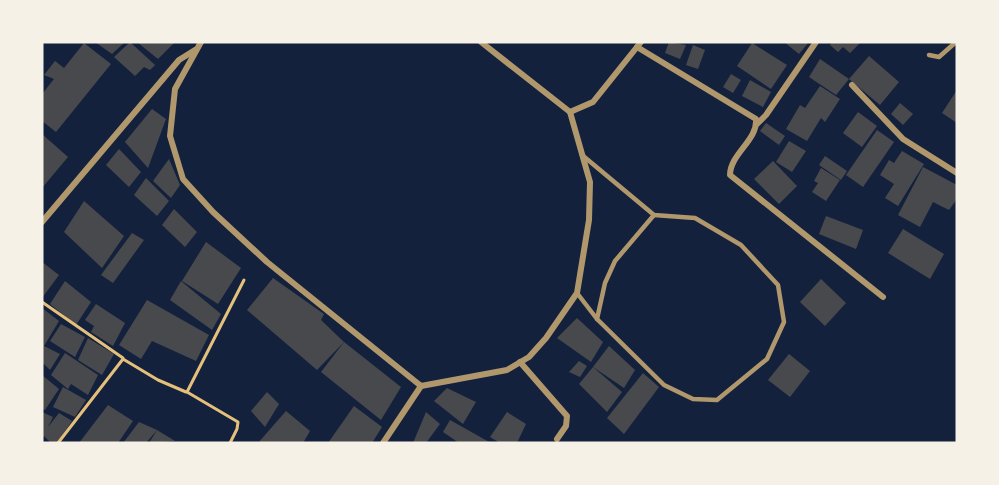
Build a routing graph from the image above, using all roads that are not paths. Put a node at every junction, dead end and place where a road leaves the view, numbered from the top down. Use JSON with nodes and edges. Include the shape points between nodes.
{"nodes":[{"id":1,"x":201,"y":42,"type":"edge"},
{"id":2,"x":481,"y":42,"type":"edge"},
{"id":3,"x":816,"y":42,"type":"edge"},
{"id":4,"x":956,"y":42,"type":"edge"},
{"id":5,"x":639,"y":45,"type":"edge"},
{"id":6,"x":198,"y":49,"type":"junction"},
{"id":7,"x":929,"y":55,"type":"dead end"},
{"id":8,"x":852,"y":85,"type":"dead end"},
{"id":9,"x":570,"y":112,"type":"junction"},
{"id":10,"x":757,"y":124,"type":"junction"},
{"id":11,"x":582,"y":155,"type":"junction"},
{"id":12,"x":957,"y":173,"type":"edge"},
{"id":13,"x":654,"y":215,"type":"junction"},
{"id":14,"x":42,"y":222,"type":"edge"},
{"id":15,"x":577,"y":292,"type":"junction"},
{"id":16,"x":883,"y":297,"type":"dead end"},
{"id":17,"x":597,"y":319,"type":"junction"},
{"id":18,"x":520,"y":362,"type":"junction"},
{"id":19,"x":421,"y":386,"type":"junction"},
{"id":20,"x":557,"y":439,"type":"dead end"},
{"id":21,"x":383,"y":443,"type":"edge"}],
"edges":[{"from":1,"to":6,"type":"street"},
{"from":2,"to":9,"type":"street"},
{"from":3,"to":10,"type":"street"},
{"from":4,"to":7,"type":"lane","via":[[939,57]]},
{"from":5,"to":9,"type":"street","via":[[593,102]]},
{"from":5,"to":10,"type":"street","via":[[756,119]]},
{"from":6,"to":14,"type":"street","via":[[179,60]]},
{"from":6,"to":19,"type":"street","via":[[175,89],[170,136],[183,179],[267,262]]},
{"from":8,"to":12,"type":"street","via":[[903,139]]},
{"from":9,"to":11,"type":"street"},
{"from":10,"to":16,"type":"street","via":[[731,166],[730,175]]},
{"from":11,"to":13,"type":"lane"},
{"from":11,"to":15,"type":"street","via":[[590,182],[589,220]]},
{"from":13,"to":17,"type":"lane","via":[[615,261],[605,283]]},
{"from":13,"to":17,"type":"lane","via":[[695,218],[741,245],[778,285],[784,322],[767,359],[717,400],[693,399],[664,386]]},
{"from":15,"to":17,"type":"lane"},
{"from":15,"to":18,"type":"street","via":[[546,338]]},
{"from":18,"to":19,"type":"street","via":[[507,370]]},
{"from":18,"to":20,"type":"street","via":[[567,416],[566,426]]},
{"from":19,"to":21,"type":"street"}]}
